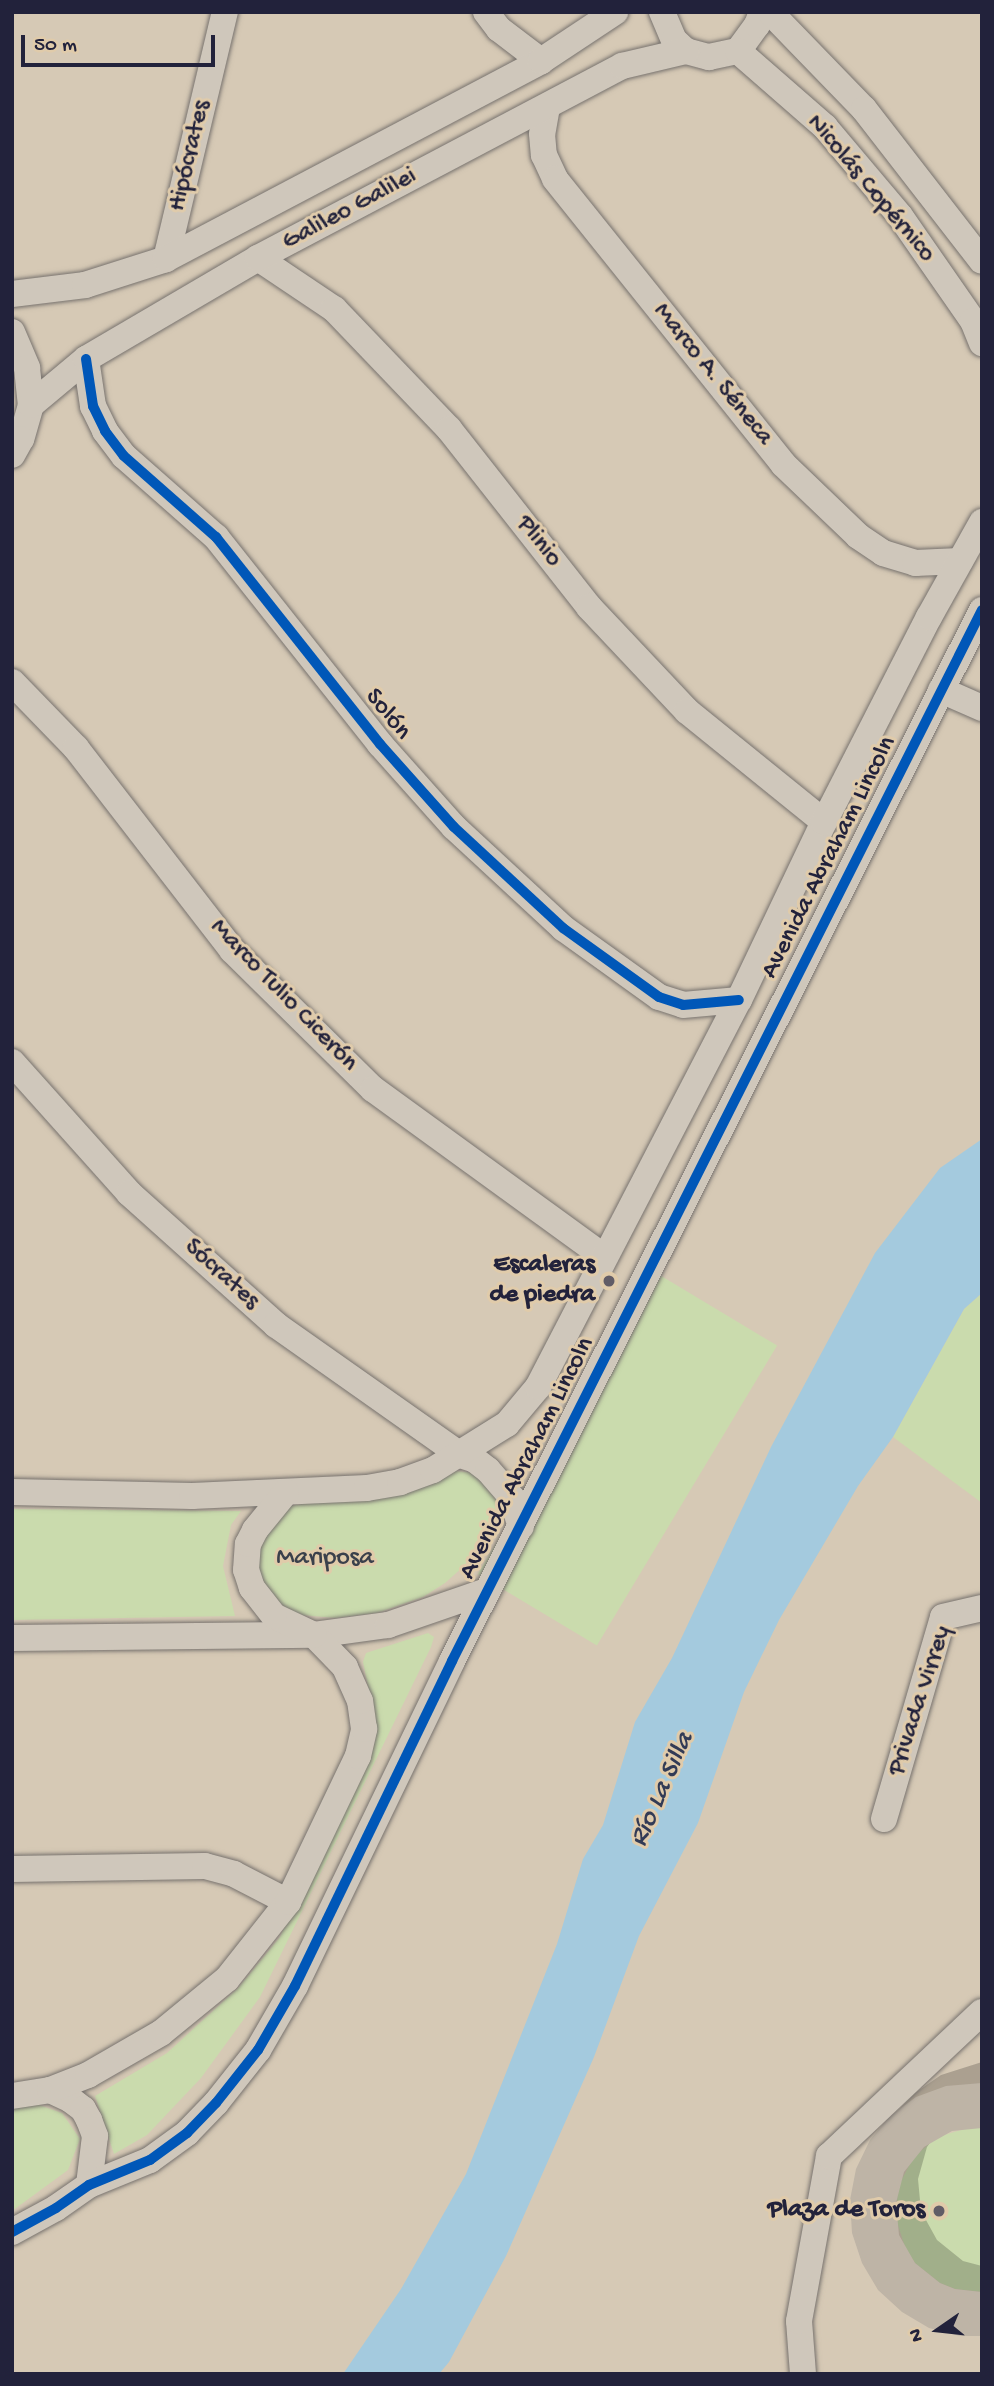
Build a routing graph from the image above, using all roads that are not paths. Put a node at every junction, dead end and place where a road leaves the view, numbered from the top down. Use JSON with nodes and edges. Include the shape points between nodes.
{"nodes":[{"id":1,"x":225,"y":12,"type":"edge"},
{"id":2,"x":486,"y":12,"type":"edge"},
{"id":3,"x":615,"y":12,"type":"edge"},
{"id":4,"x":662,"y":12,"type":"edge"},
{"id":5,"x":762,"y":12,"type":"edge"},
{"id":6,"x":770,"y":12,"type":"edge"},
{"id":7,"x":686,"y":51,"type":"junction"},
{"id":8,"x":738,"y":51,"type":"junction"},
{"id":9,"x":541,"y":61,"type":"junction"},
{"id":10,"x":547,"y":107,"type":"junction"},
{"id":11,"x":258,"y":258,"type":"junction"},
{"id":12,"x":166,"y":260,"type":"junction"},
{"id":13,"x":982,"y":261,"type":"edge"},
{"id":14,"x":12,"y":294,"type":"edge"},
{"id":15,"x":12,"y":332,"type":"edge"},
{"id":16,"x":982,"y":342,"type":"edge"},
{"id":17,"x":86,"y":359,"type":"junction"},
{"id":18,"x":32,"y":405,"type":"junction"},
{"id":19,"x":12,"y":455,"type":"edge"},
{"id":20,"x":982,"y":522,"type":"edge"},
{"id":21,"x":960,"y":561,"type":"junction"},
{"id":22,"x":982,"y":610,"type":"edge"},
{"id":23,"x":12,"y":682,"type":"edge"},
{"id":24,"x":941,"y":691,"type":"junction"},
{"id":25,"x":982,"y":708,"type":"edge"},
{"id":26,"x":824,"y":822,"type":"junction"},
{"id":27,"x":738,"y":1000,"type":"junction"},
{"id":28,"x":12,"y":1062,"type":"edge"},
{"id":29,"x":604,"y":1257,"type":"junction"},
{"id":30,"x":460,"y":1455,"type":"junction"},
{"id":31,"x":12,"y":1492,"type":"edge"},
{"id":32,"x":286,"y":1492,"type":"junction"},
{"id":33,"x":521,"y":1527,"type":"junction"},
{"id":34,"x":487,"y":1591,"type":"junction"},
{"id":35,"x":982,"y":1608,"type":"edge"},
{"id":36,"x":314,"y":1635,"type":"junction"},
{"id":37,"x":12,"y":1638,"type":"edge"},
{"id":38,"x":884,"y":1819,"type":"dead end"},
{"id":39,"x":12,"y":1869,"type":"edge"},
{"id":40,"x":288,"y":1902,"type":"junction"},
{"id":41,"x":982,"y":2012,"type":"edge"},
{"id":42,"x":50,"y":2090,"type":"junction"},
{"id":43,"x":12,"y":2096,"type":"edge"},
{"id":44,"x":89,"y":2185,"type":"junction"},
{"id":45,"x":14,"y":2235,"type":"edge"},
{"id":46,"x":803,"y":2374,"type":"edge"}],
"edges":[{"from":1,"to":12,"type":"street","name":"Hipócrates"},
{"from":2,"to":9,"type":"street","via":[[499,29]]},
{"from":3,"to":9,"type":"street","name":"Galileo Galilei"},
{"from":4,"to":7,"type":"street","via":[[674,40]]},
{"from":5,"to":8,"type":"street"},
{"from":6,"to":13,"type":"street","name":"Nicolás Copérnico","via":[[864,109]]},
{"from":7,"to":8,"type":"street","name":"Galileo Galilei","via":[[709,57]]},
{"from":7,"to":10,"type":"street","name":"Galileo Galilei","via":[[622,66]]},
{"from":8,"to":16,"type":"street","name":"Nicolás Copérnico","via":[[825,127],[900,216],[973,321]]},
{"from":9,"to":12,"type":"street","name":"Galileo Galilei"},
{"from":10,"to":11,"type":"street","name":"Galileo Galilei"},
{"from":10,"to":21,"type":"street","name":"Marco A. Séneca","via":[[544,155],[555,180],[783,464],[858,536],[883,553],[915,563]]},
{"from":11,"to":17,"type":"street","name":"Galileo Galilei"},
{"from":11,"to":26,"type":"street","name":"Plinio","via":[[334,309],[449,429],[589,607],[687,711]]},
{"from":12,"to":14,"type":"street","name":"Galileo Galilei","via":[[85,285]]},
{"from":15,"to":18,"type":"street","via":[[27,368]]},
{"from":17,"to":18,"type":"street","name":"Galileo Galilei"},
{"from":17,"to":27,"type":"street","name":"Solón","via":[[93,405],[104,432],[124,456],[216,537],[380,744],[454,827],[563,928],[659,997],[683,1004]]},
{"from":18,"to":19,"type":"street"},
{"from":20,"to":21,"type":"street","name":"Avenida Abraham Lincoln"},
{"from":21,"to":26,"type":"street","name":"Avenida Abraham Lincoln"},
{"from":22,"to":24,"type":"street","name":"Avenida Abraham Lincoln"},
{"from":23,"to":29,"type":"street","name":"Marco Tulio Cicerón","via":[[76,748],[232,950],[373,1089]]},
{"from":24,"to":25,"type":"street"},
{"from":24,"to":33,"type":"street","name":"Avenida Abraham Lincoln"},
{"from":26,"to":27,"type":"street","name":"Avenida Abraham Lincoln"},
{"from":27,"to":29,"type":"street","name":"Avenida Abraham Lincoln"},
{"from":28,"to":30,"type":"street","name":"Sócrates","via":[[129,1192],[276,1325]]},
{"from":29,"to":30,"type":"street","name":"Avenida Abraham Lincoln","via":[[538,1387],[506,1424]]},
{"from":30,"to":32,"type":"street","name":"Avenida Abraham Lincoln","via":[[400,1482]]},
{"from":30,"to":33,"type":"street","name":"Sócrates","via":[[475,1460],[503,1484]]},
{"from":31,"to":32,"type":"street","name":"Avenida Abraham Lincoln","via":[[192,1496]]},
{"from":32,"to":36,"type":"street","via":[[255,1530],[248,1544],[246,1570],[252,1588],[274,1616]]},
{"from":33,"to":34,"type":"street","name":"Avenida Abraham Lincoln"},
{"from":34,"to":36,"type":"street","via":[[388,1625]]},
{"from":34,"to":44,"type":"street","name":"Avenida Abraham Lincoln","via":[[295,1986],[258,2050],[187,2133],[150,2160]]},
{"from":35,"to":38,"type":"street","name":"Privada Virrey","via":[[943,1617]]},
{"from":36,"to":37,"type":"street"},
{"from":36,"to":40,"type":"street","via":[[345,1667],[360,1700],[364,1729],[358,1756]]},
{"from":39,"to":40,"type":"street","via":[[205,1866],[234,1874]]},
{"from":40,"to":42,"type":"street","via":[[227,1979],[161,2033],[88,2075]]},
{"from":41,"to":46,"type":"street","via":[[829,2156],[799,2321]]},
{"from":42,"to":43,"type":"street"},
{"from":42,"to":44,"type":"street","via":[[77,2104],[89,2120],[95,2136]]},
{"from":44,"to":45,"type":"street","name":"Avenida Abraham Lincoln"}]}
